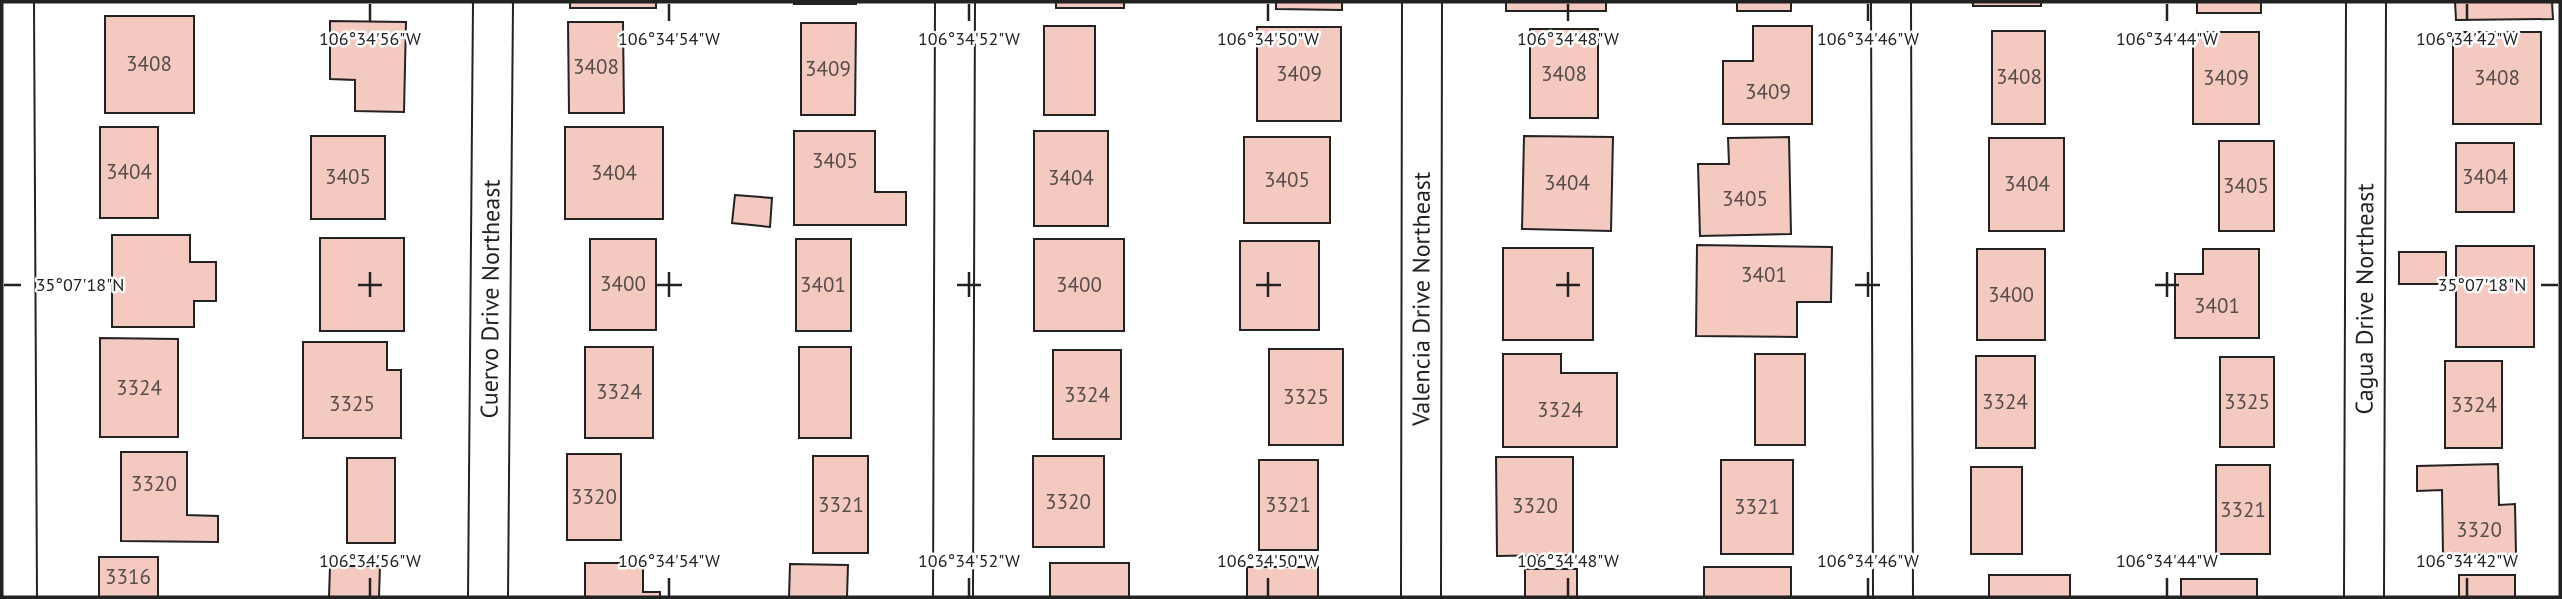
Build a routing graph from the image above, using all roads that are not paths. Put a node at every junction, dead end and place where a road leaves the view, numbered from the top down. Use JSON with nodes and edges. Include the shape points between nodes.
{"nodes":[{"id":1,"x":14,"y":2,"type":"edge"},
{"id":2,"x":494,"y":2,"type":"edge"},
{"id":3,"x":955,"y":2,"type":"edge"},
{"id":4,"x":1422,"y":2,"type":"edge"},
{"id":5,"x":1891,"y":2,"type":"edge"},
{"id":6,"x":2366,"y":2,"type":"edge"},
{"id":7,"x":17,"y":597,"type":"edge"},
{"id":8,"x":488,"y":597,"type":"edge"},
{"id":9,"x":953,"y":597,"type":"edge"},
{"id":10,"x":1421,"y":597,"type":"edge"},
{"id":11,"x":1894,"y":597,"type":"edge"},
{"id":12,"x":2364,"y":597,"type":"edge"}],
"edges":[{"from":1,"to":7,"type":"street"},
{"from":2,"to":8,"type":"street","name":"Cuervo Drive Northeast"},
{"from":3,"to":9,"type":"street"},
{"from":4,"to":10,"type":"street","name":"Valencia Drive Northeast"},
{"from":5,"to":11,"type":"street"},
{"from":6,"to":12,"type":"street","name":"Cagua Drive Northeast"}]}
